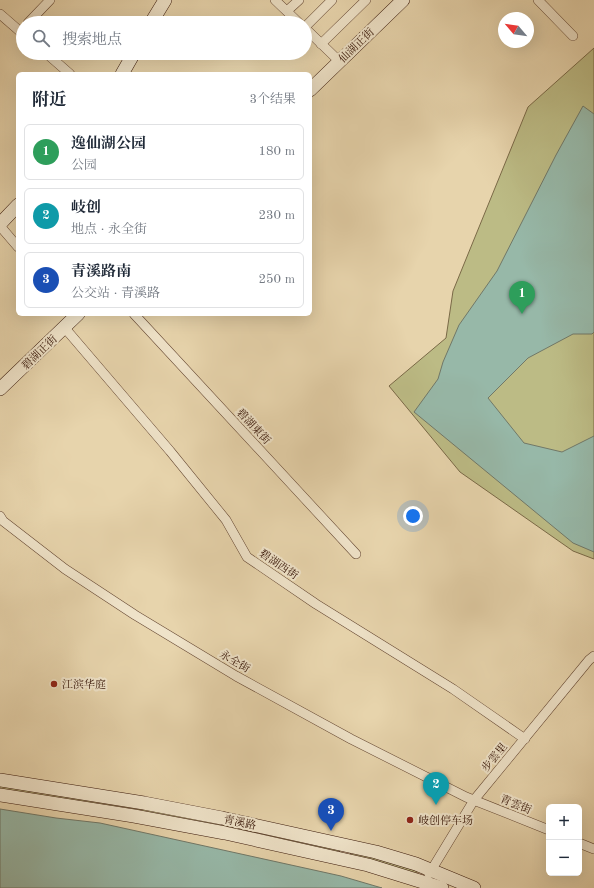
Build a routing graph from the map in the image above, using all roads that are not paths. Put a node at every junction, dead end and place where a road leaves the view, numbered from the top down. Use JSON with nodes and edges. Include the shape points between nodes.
{"nodes":[{"id":1,"x":50,"y":0,"type":"edge"},
{"id":2,"x":165,"y":0,"type":"edge"},
{"id":3,"x":275,"y":0,"type":"edge"},
{"id":4,"x":299,"y":0,"type":"edge"},
{"id":5,"x":332,"y":0,"type":"edge"},
{"id":6,"x":366,"y":0,"type":"edge"},
{"id":7,"x":403,"y":0,"type":"edge"},
{"id":8,"x":538,"y":0,"type":"edge"},
{"id":9,"x":287,"y":12,"type":"junction"},
{"id":10,"x":0,"y":14,"type":"edge"},
{"id":11,"x":35,"y":16,"type":"edge"},
{"id":12,"x":155,"y":16,"type":"edge"},
{"id":13,"x":291,"y":16,"type":"edge"},
{"id":14,"x":312,"y":21,"type":"edge"},
{"id":15,"x":16,"y":26,"type":"edge"},
{"id":16,"x":312,"y":35,"type":"edge"},
{"id":17,"x":573,"y":36,"type":"dead end"},
{"id":18,"x":321,"y":44,"type":"junction"},
{"id":19,"x":54,"y":60,"type":"edge"},
{"id":20,"x":130,"y":60,"type":"edge"},
{"id":21,"x":339,"y":61,"type":"junction"},
{"id":22,"x":68,"y":72,"type":"edge"},
{"id":23,"x":123,"y":72,"type":"edge"},
{"id":24,"x":312,"y":88,"type":"edge"},
{"id":25,"x":16,"y":207,"type":"edge"},
{"id":26,"x":0,"y":225,"type":"edge"},
{"id":27,"x":16,"y":244,"type":"edge"},
{"id":28,"x":76,"y":316,"type":"edge"},
{"id":29,"x":136,"y":316,"type":"edge"},
{"id":30,"x":64,"y":327,"type":"junction"},
{"id":31,"x":0,"y":389,"type":"edge"},
{"id":32,"x":0,"y":516,"type":"edge"},
{"id":33,"x":356,"y":554,"type":"dead end"},
{"id":34,"x":594,"y":656,"type":"edge"},
{"id":35,"x":525,"y":739,"type":"junction"},
{"id":36,"x":0,"y":780,"type":"edge"},
{"id":37,"x":0,"y":795,"type":"edge"},
{"id":38,"x":474,"y":800,"type":"junction"},
{"id":39,"x":546,"y":829,"type":"edge"},
{"id":40,"x":582,"y":844,"type":"edge"},
{"id":41,"x":345,"y":845,"type":"junction"},
{"id":42,"x":594,"y":849,"type":"edge"},
{"id":43,"x":342,"y":859,"type":"junction"},
{"id":44,"x":431,"y":870,"type":"junction"},
{"id":45,"x":424,"y":882,"type":"junction"},
{"id":46,"x":442,"y":888,"type":"edge"},
{"id":47,"x":474,"y":888,"type":"edge"}],
"edges":[{"from":1,"to":11,"type":"street"},
{"from":2,"to":12,"type":"main road"},
{"from":3,"to":9,"type":"street"},
{"from":4,"to":9,"type":"street"},
{"from":5,"to":14,"type":"street"},
{"from":6,"to":18,"type":"street"},
{"from":7,"to":21,"type":"main road","name":"仙湖正街"},
{"from":8,"to":17,"type":"street"},
{"from":9,"to":13,"type":"street"},
{"from":10,"to":15,"type":"street"},
{"from":16,"to":18,"type":"street"},
{"from":18,"to":21,"type":"street"},
{"from":19,"to":22,"type":"street"},
{"from":20,"to":23,"type":"main road"},
{"from":21,"to":24,"type":"main road","name":"仙湖正街"},
{"from":25,"to":26,"type":"main road"},
{"from":26,"to":27,"type":"street"},
{"from":28,"to":30,"type":"main road","name":"碧湖正街"},
{"from":29,"to":33,"type":"street","name":"碧湖東街"},
{"from":30,"to":31,"type":"main road","name":"碧湖正街"},
{"from":30,"to":35,"type":"street","name":"碧湖西街","via":[[226,520],[247,557],[316,604],[453,689]]},
{"from":32,"to":38,"type":"street","name":"永全街","via":[[65,569],[236,676],[352,739]]},
{"from":34,"to":35,"type":"street","name":"步雲里"},
{"from":35,"to":38,"type":"street","name":"步雲里"},
{"from":36,"to":41,"type":"main road","name":"青溪路","via":[[144,803]]},
{"from":37,"to":43,"type":"main road","name":"青溪路","via":[[141,817]]},
{"from":38,"to":39,"type":"street","name":"青雲街"},
{"from":38,"to":44,"type":"street","name":"步雲里"},
{"from":40,"to":42,"type":"street"},
{"from":41,"to":43,"type":"main road","via":[[346,852]]},
{"from":41,"to":44,"type":"main road","name":"青溪路","via":[[400,858]]},
{"from":43,"to":45,"type":"main road","name":"青溪路"},
{"from":44,"to":45,"type":"street","name":"步雲里"},
{"from":44,"to":47,"type":"main road","name":"青溪路"},
{"from":45,"to":46,"type":"main road","name":"青溪路"}]}
